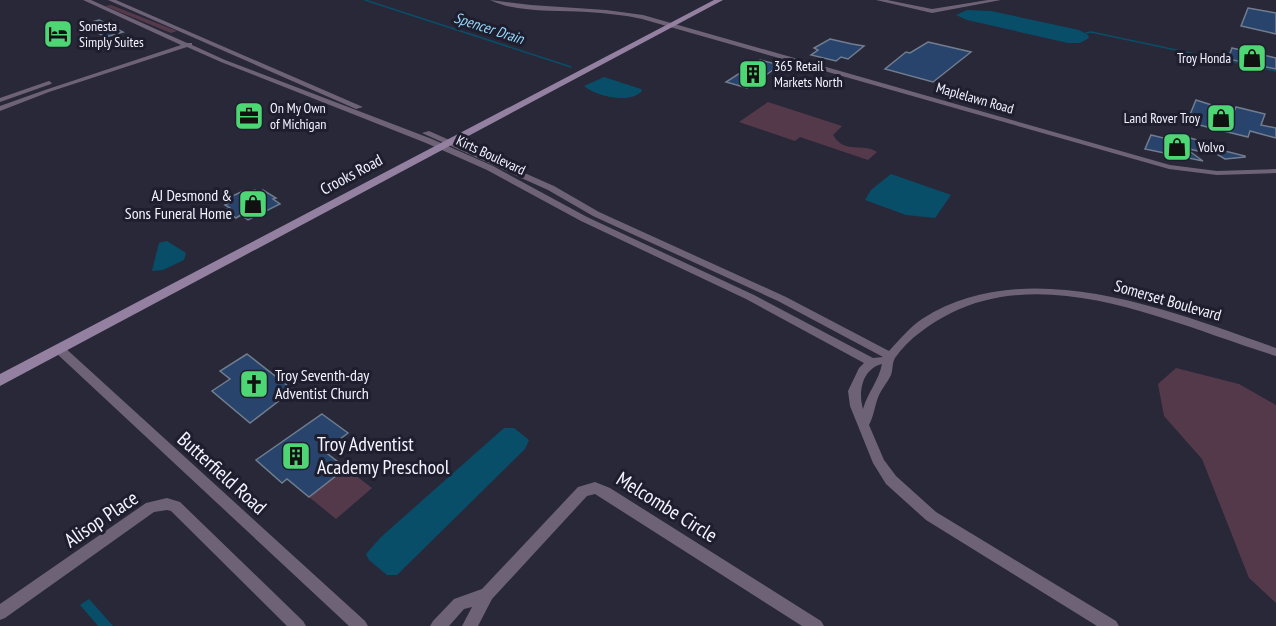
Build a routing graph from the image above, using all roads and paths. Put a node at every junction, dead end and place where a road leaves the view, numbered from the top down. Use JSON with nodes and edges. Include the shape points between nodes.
{"nodes":[{"id":1,"x":86,"y":0,"type":"edge"},
{"id":2,"x":497,"y":0,"type":"edge"},
{"id":3,"x":720,"y":0,"type":"edge"},
{"id":4,"x":879,"y":0,"type":"edge"},
{"id":5,"x":998,"y":0,"type":"edge"},
{"id":6,"x":114,"y":1,"type":"edge"},
{"id":7,"x":100,"y":6,"type":"junction"},
{"id":8,"x":671,"y":25,"type":"junction"},
{"id":9,"x":183,"y":31,"type":"junction"},
{"id":10,"x":165,"y":35,"type":"junction"},
{"id":11,"x":194,"y":36,"type":"junction"},
{"id":12,"x":203,"y":40,"type":"junction"},
{"id":13,"x":179,"y":41,"type":"junction"},
{"id":14,"x":187,"y":45,"type":"junction"},
{"id":15,"x":260,"y":64,"type":"junction"},
{"id":16,"x":240,"y":68,"type":"junction"},
{"id":17,"x":300,"y":81,"type":"junction"},
{"id":18,"x":42,"y":85,"type":"junction"},
{"id":19,"x":286,"y":86,"type":"junction"},
{"id":20,"x":28,"y":98,"type":"junction"},
{"id":21,"x":0,"y":100,"type":"edge"},
{"id":22,"x":0,"y":109,"type":"edge"},
{"id":23,"x":445,"y":144,"type":"junction"},
{"id":24,"x":1276,"y":171,"type":"edge"},
{"id":25,"x":59,"y":349,"type":"junction"},
{"id":26,"x":1276,"y":352,"type":"edge"},
{"id":27,"x":889,"y":358,"type":"junction"},
{"id":28,"x":872,"y":362,"type":"junction"},
{"id":29,"x":0,"y":381,"type":"edge"},
{"id":30,"x":865,"y":423,"type":"junction"},
{"id":31,"x":487,"y":594,"type":"junction"},
{"id":32,"x":0,"y":613,"type":"edge"},
{"id":33,"x":447,"y":623,"type":"edge"},
{"id":34,"x":298,"y":626,"type":"edge"},
{"id":35,"x":360,"y":626,"type":"edge"},
{"id":36,"x":470,"y":626,"type":"edge"},
{"id":37,"x":816,"y":626,"type":"edge"},
{"id":38,"x":1111,"y":626,"type":"edge"}],
"edges":[{"from":1,"to":7,"type":"street","name":"Kirts Boulevard"},
{"from":2,"to":8,"type":"street","name":"Maplelawn Road","via":[[534,8],[615,12]]},
{"from":3,"to":8,"type":"main road","name":"Crooks Road"},
{"from":4,"to":5,"type":"street","via":[[936,11]]},
{"from":6,"to":7,"type":"street"},
{"from":6,"to":9,"type":"street","name":"Kirts Boulevard"},
{"from":7,"to":10,"type":"street","name":"Kirts Boulevard"},
{"from":8,"to":23,"type":"main road","name":"Crooks Road"},
{"from":8,"to":24,"type":"street","name":"Maplelawn Road","via":[[1169,167],[1217,173]]},
{"from":9,"to":10,"type":"street"},
{"from":9,"to":11,"type":"street","name":"Kirts Boulevard"},
{"from":10,"to":13,"type":"street","name":"Kirts Boulevard"},
{"from":11,"to":12,"type":"street","name":"Kirts Boulevard"},
{"from":11,"to":13,"type":"street"},
{"from":12,"to":14,"type":"street"},
{"from":12,"to":15,"type":"street","name":"Kirts Boulevard"},
{"from":13,"to":14,"type":"street","name":"Kirts Boulevard"},
{"from":13,"to":18,"type":"street"},
{"from":14,"to":16,"type":"street","name":"Kirts Boulevard"},
{"from":14,"to":20,"type":"street"},
{"from":15,"to":16,"type":"street"},
{"from":15,"to":17,"type":"street","name":"Kirts Boulevard"},
{"from":16,"to":19,"type":"street","name":"Kirts Boulevard"},
{"from":17,"to":19,"type":"street"},
{"from":17,"to":23,"type":"street","name":"Kirts Boulevard"},
{"from":18,"to":20,"type":"street","via":[[47,87]]},
{"from":18,"to":21,"type":"street"},
{"from":19,"to":23,"type":"street","name":"Kirts Boulevard"},
{"from":20,"to":22,"type":"street"},
{"from":23,"to":25,"type":"main road","name":"Crooks Road"},
{"from":23,"to":27,"type":"street","name":"Kirts Boulevard","via":[[551,188],[596,214],[782,299]]},
{"from":23,"to":28,"type":"street","name":"Kirts Boulevard","via":[[603,229],[750,297]]},
{"from":25,"to":29,"type":"main road","name":"Crooks Road"},
{"from":25,"to":35,"type":"street","name":"Butterfield Road"},
{"from":26,"to":27,"type":"street","name":"Somerset Boulevard","via":[[1145,307],[1098,297],[1036,293],[996,296],[953,308],[920,327]]},
{"from":27,"to":28,"type":"street"},
{"from":27,"to":30,"type":"street"},
{"from":28,"to":30,"type":"street","via":[[854,391]]},
{"from":30,"to":38,"type":"street","via":[[879,463],[914,503]]},
{"from":31,"to":33,"type":"street","name":"Melcombe Circle","via":[[459,604]]},
{"from":31,"to":36,"type":"street","name":"Melcombe Circle"},
{"from":31,"to":37,"type":"street","name":"Melcombe Circle","via":[[583,491],[595,488]]},
{"from":32,"to":34,"type":"street","name":"Alisop Place","via":[[151,507],[167,504],[175,506]]}]}
